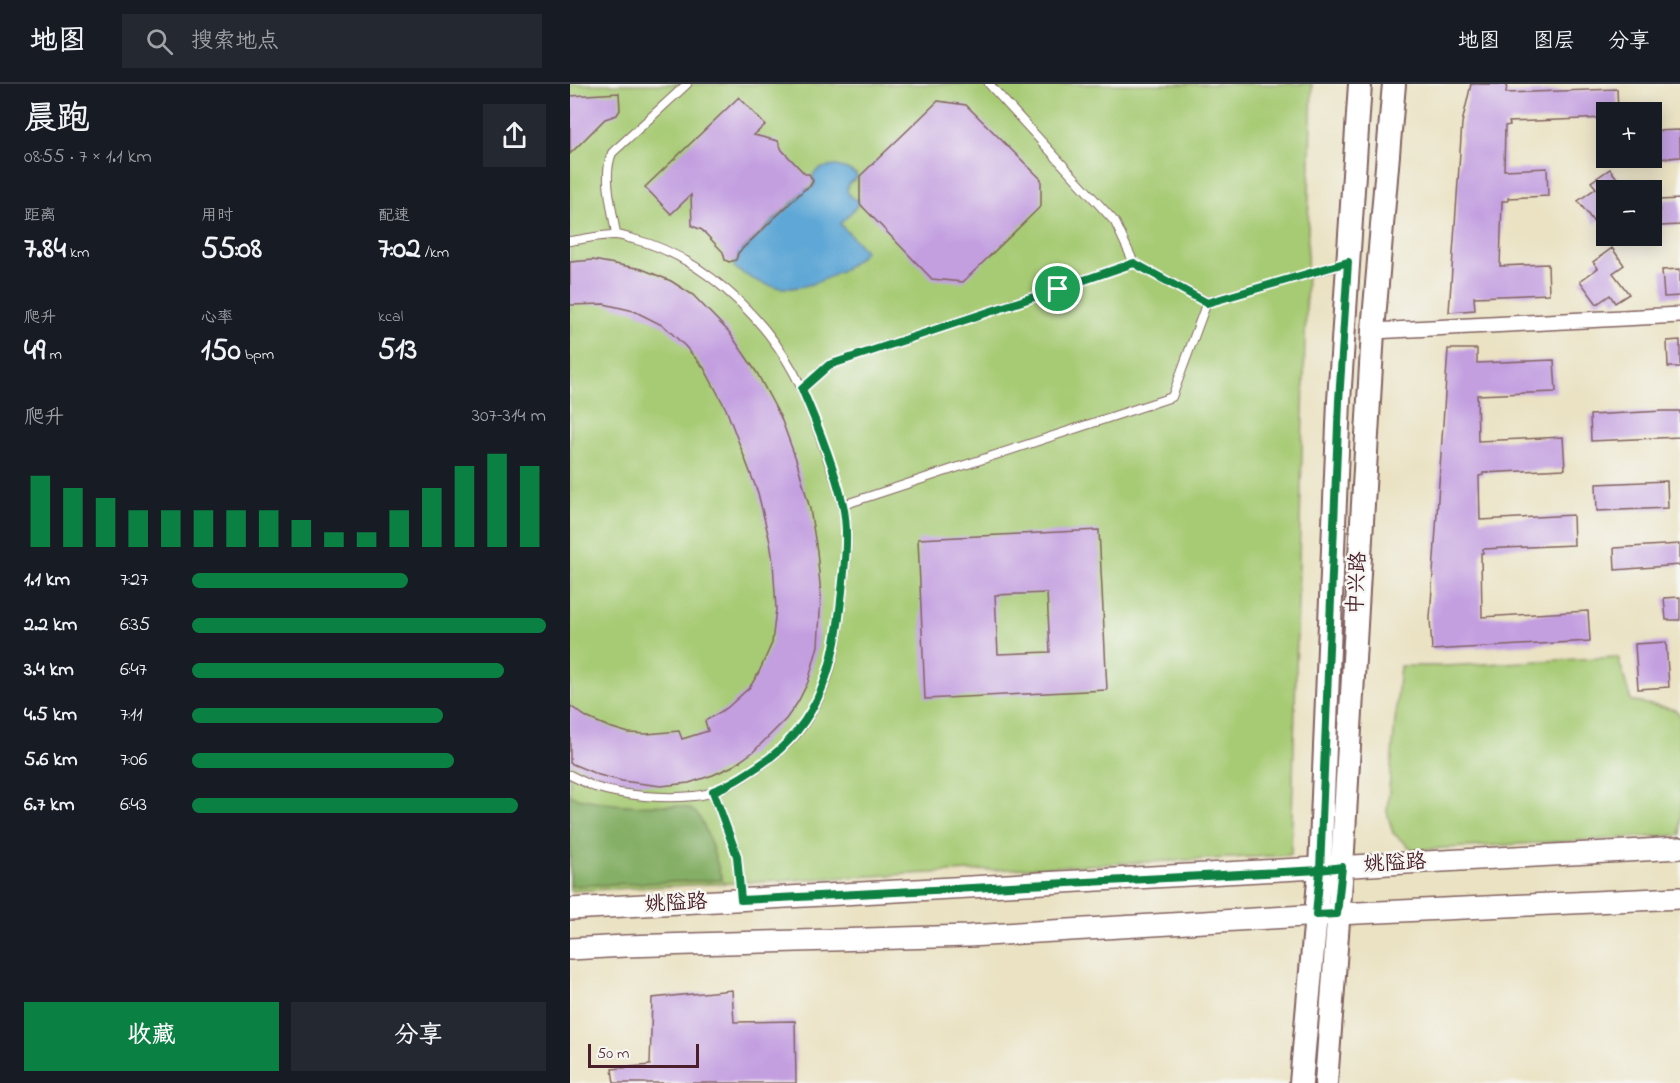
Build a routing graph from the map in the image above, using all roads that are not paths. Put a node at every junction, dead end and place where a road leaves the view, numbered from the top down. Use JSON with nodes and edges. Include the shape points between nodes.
{"nodes":[{"id":1,"x":687,"y":84,"type":"edge"},
{"id":2,"x":989,"y":84,"type":"edge"},
{"id":3,"x":1360,"y":84,"type":"edge"},
{"id":4,"x":1394,"y":84,"type":"edge"},
{"id":5,"x":616,"y":235,"type":"junction"},
{"id":6,"x":570,"y":241,"type":"edge"},
{"id":7,"x":1348,"y":262,"type":"junction"},
{"id":8,"x":1134,"y":263,"type":"junction"},
{"id":9,"x":1207,"y":303,"type":"junction"},
{"id":10,"x":1680,"y":315,"type":"edge"},
{"id":11,"x":1373,"y":331,"type":"junction"},
{"id":12,"x":802,"y":389,"type":"junction"},
{"id":13,"x":843,"y":506,"type":"junction"},
{"id":14,"x":570,"y":775,"type":"edge"},
{"id":15,"x":713,"y":791,"type":"junction"},
{"id":16,"x":1680,"y":848,"type":"edge"},
{"id":17,"x":1331,"y":868,"type":"junction"},
{"id":18,"x":1680,"y":898,"type":"edge"},
{"id":19,"x":741,"y":900,"type":"junction"},
{"id":20,"x":570,"y":909,"type":"edge"},
{"id":21,"x":1327,"y":914,"type":"junction"},
{"id":22,"x":570,"y":949,"type":"edge"},
{"id":23,"x":1301,"y":1083,"type":"edge"},
{"id":24,"x":1326,"y":1083,"type":"edge"}],
"edges":[{"from":1,"to":5,"type":"lane","via":[[612,153],[608,172]]},
{"from":2,"to":8,"type":"lane","via":[[1116,222]]},
{"from":3,"to":7,"type":"main road","name":"中兴路"},
{"from":4,"to":11,"type":"main road","name":"中兴路"},
{"from":5,"to":6,"type":"lane"},
{"from":5,"to":12,"type":"lane","via":[[678,256],[737,299],[770,337]]},
{"from":7,"to":9,"type":"lane"},
{"from":7,"to":17,"type":"main road","name":"中兴路","via":[[1339,413]]},
{"from":8,"to":9,"type":"lane"},
{"from":8,"to":12,"type":"lane","via":[[829,365]]},
{"from":9,"to":13,"type":"lane","via":[[1172,398]]},
{"from":10,"to":11,"type":"street"},
{"from":11,"to":17,"type":"main road","name":"中兴路"},
{"from":12,"to":13,"type":"lane"},
{"from":13,"to":15,"type":"lane","via":[[847,536],[837,634],[818,700],[790,741],[741,778]]},
{"from":14,"to":15,"type":"lane","via":[[596,787],[630,794],[696,796]]},
{"from":15,"to":19,"type":"lane","via":[[737,856]]},
{"from":16,"to":17,"type":"main road","name":"姚隘路"},
{"from":17,"to":19,"type":"main road","name":"姚隘路"},
{"from":17,"to":21,"type":"main road","name":"中兴路"},
{"from":18,"to":21,"type":"main road","name":"姚隘路"},
{"from":19,"to":20,"type":"main road","name":"姚隘路"},
{"from":21,"to":22,"type":"main road","name":"姚隘路","via":[[969,936]]},
{"from":21,"to":23,"type":"main road","name":"中兴路"},
{"from":21,"to":24,"type":"main road","name":"中兴路"}]}
